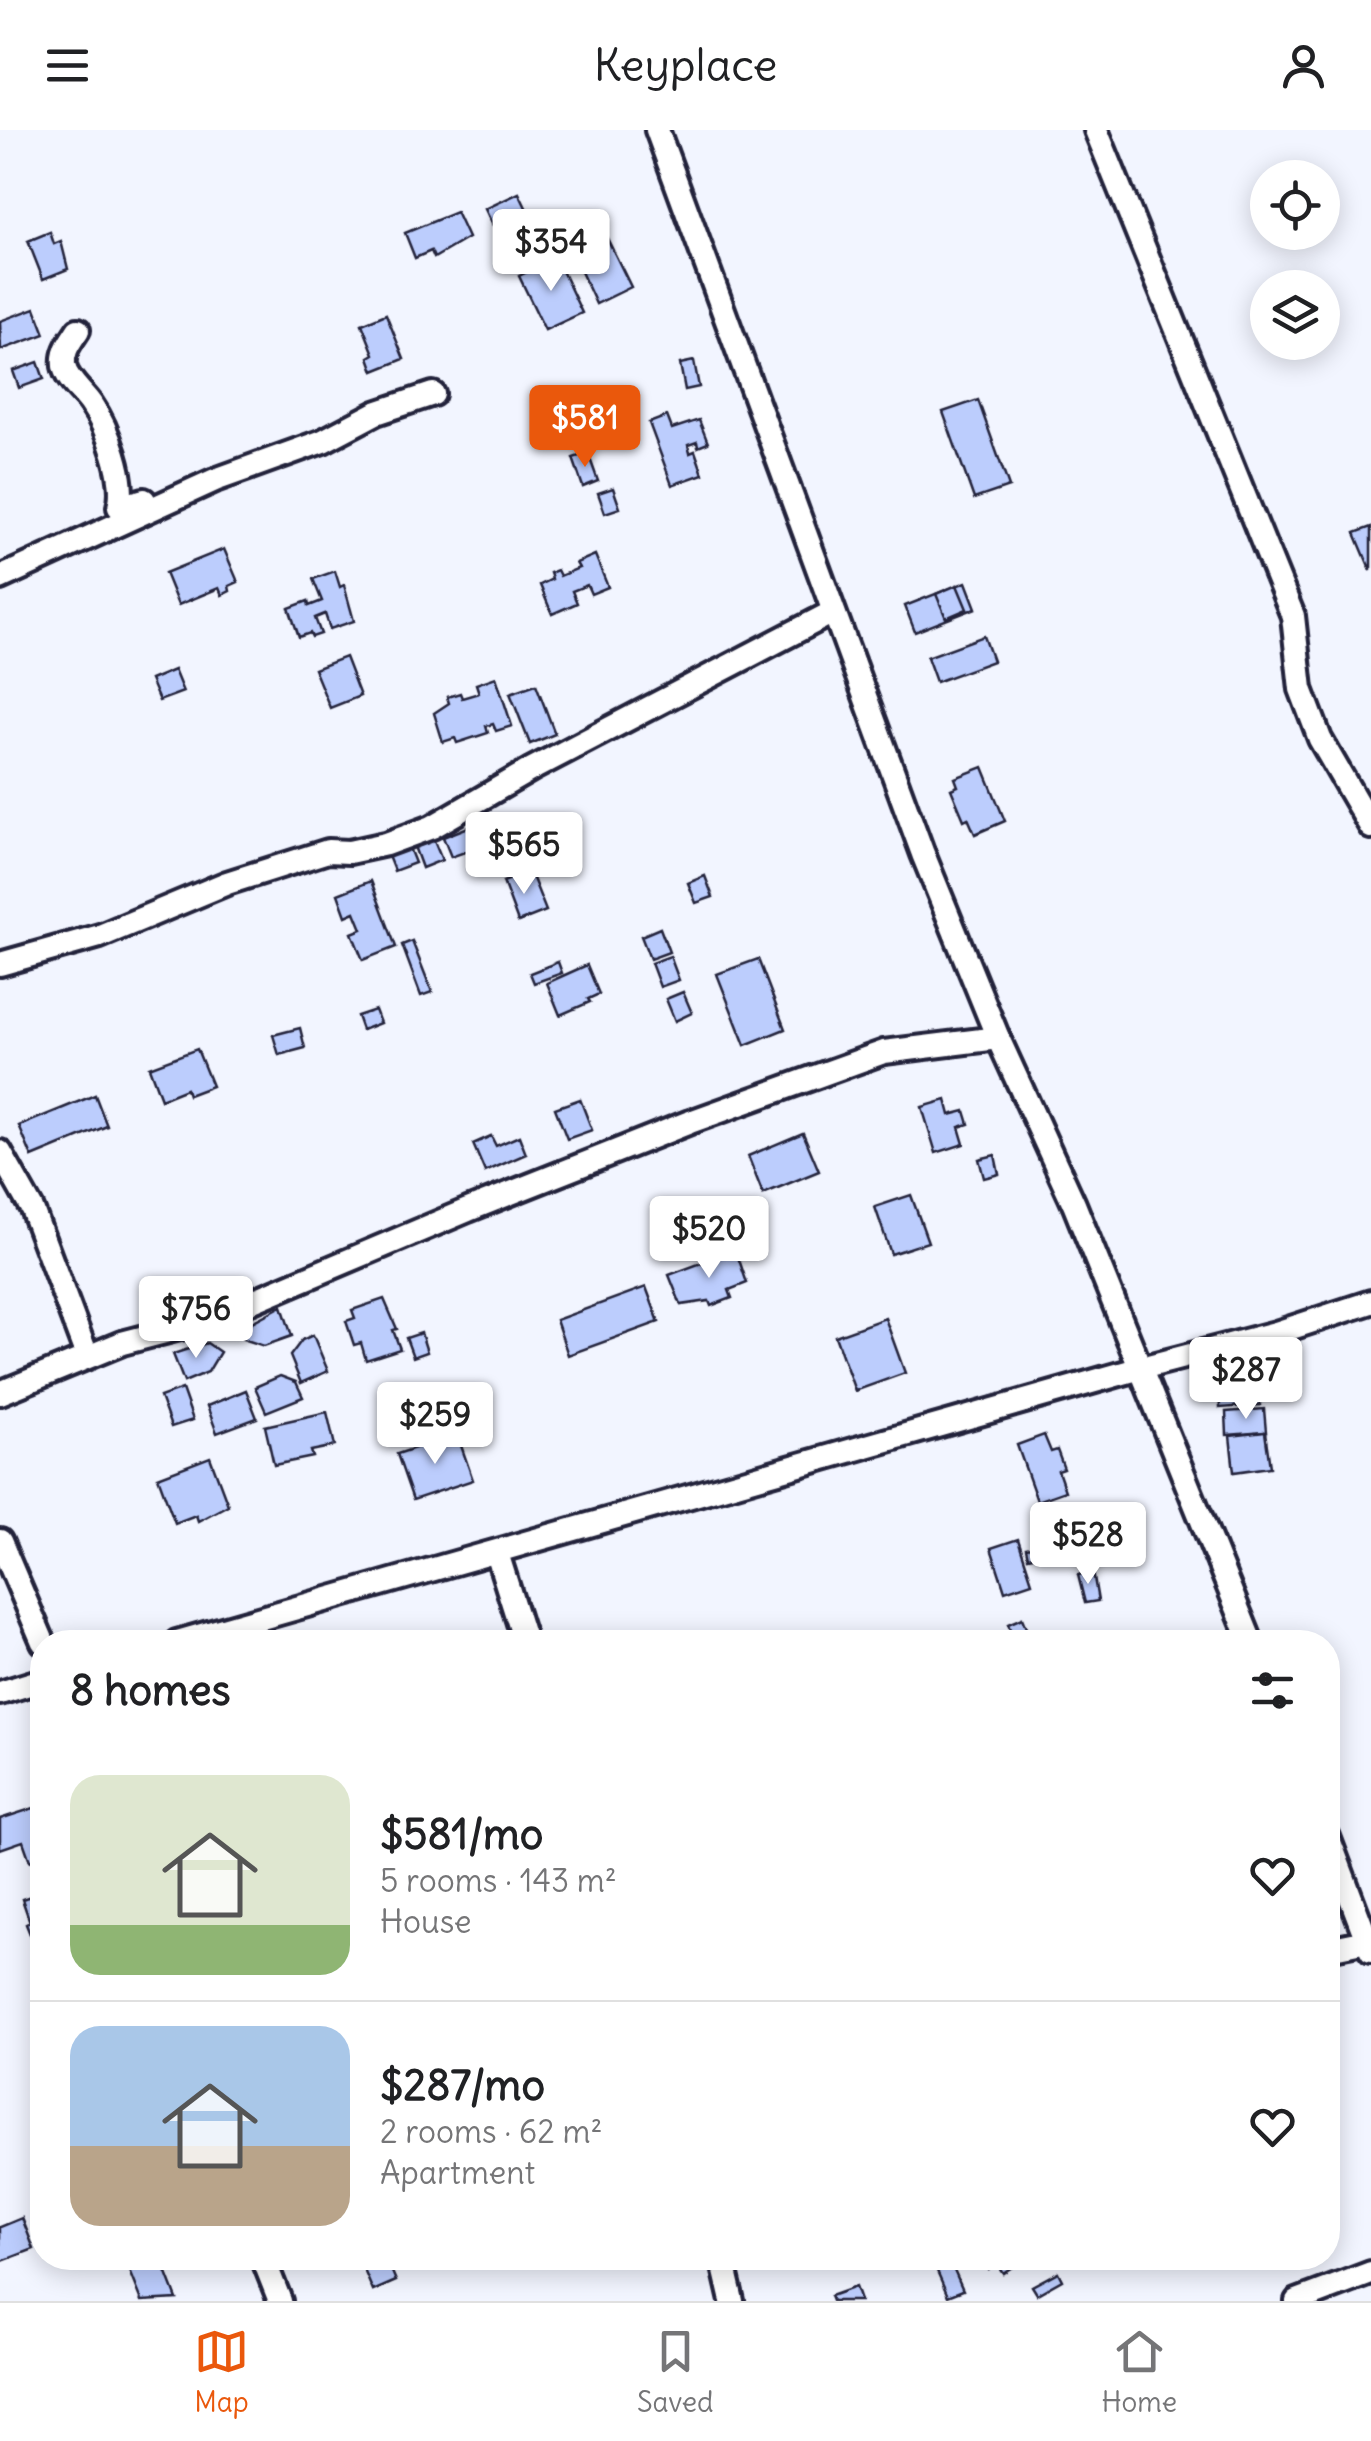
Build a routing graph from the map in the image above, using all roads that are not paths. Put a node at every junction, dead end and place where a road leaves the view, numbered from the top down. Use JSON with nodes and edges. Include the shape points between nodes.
{"nodes":[{"id":1,"x":657,"y":130,"type":"edge"},
{"id":2,"x":1096,"y":130,"type":"edge"},
{"id":3,"x":78,"y":330,"type":"dead end"},
{"id":4,"x":434,"y":394,"type":"dead end"},
{"id":5,"x":215,"y":480,"type":"junction"},
{"id":6,"x":0,"y":578,"type":"edge"},
{"id":7,"x":834,"y":612,"type":"junction"},
{"id":8,"x":1371,"y":827,"type":"edge"},
{"id":9,"x":0,"y":964,"type":"edge"},
{"id":10,"x":998,"y":1038,"type":"junction"},
{"id":11,"x":0,"y":1152,"type":"edge"},
{"id":12,"x":1371,"y":1302,"type":"edge"},
{"id":13,"x":87,"y":1356,"type":"junction"},
{"id":14,"x":1141,"y":1368,"type":"junction"},
{"id":15,"x":0,"y":1393,"type":"edge"},
{"id":16,"x":0,"y":1542,"type":"edge"},
{"id":17,"x":497,"y":1554,"type":"junction"},
{"id":18,"x":38,"y":1630,"type":"edge"},
{"id":19,"x":222,"y":1630,"type":"edge"},
{"id":20,"x":521,"y":1630,"type":"edge"},
{"id":21,"x":1245,"y":1630,"type":"edge"},
{"id":22,"x":30,"y":1684,"type":"edge"},
{"id":23,"x":0,"y":1693,"type":"edge"},
{"id":24,"x":1340,"y":1870,"type":"edge"},
{"id":25,"x":1369,"y":1946,"type":"edge"},
{"id":26,"x":1340,"y":1948,"type":"edge"},
{"id":27,"x":268,"y":2270,"type":"edge"},
{"id":28,"x":725,"y":2270,"type":"edge"},
{"id":29,"x":1371,"y":2274,"type":"edge"},
{"id":30,"x":280,"y":2301,"type":"edge"},
{"id":31,"x":732,"y":2301,"type":"edge"},
{"id":32,"x":1297,"y":2301,"type":"edge"}],
"edges":[{"from":1,"to":7,"type":"street"},
{"from":2,"to":8,"type":"street","via":[[1293,616],[1301,688],[1320,739]]},
{"from":3,"to":5,"type":"street","via":[[64,365],[93,406],[115,457],[123,493],[119,507]]},
{"from":4,"to":5,"type":"street"},
{"from":5,"to":6,"type":"street"},
{"from":7,"to":9,"type":"street","via":[[432,827],[226,882],[100,936]]},
{"from":7,"to":10,"type":"street"},
{"from":10,"to":13,"type":"street","via":[[884,1052],[598,1158],[203,1322]]},
{"from":10,"to":14,"type":"street"},
{"from":11,"to":13,"type":"street","via":[[32,1209]]},
{"from":12,"to":14,"type":"street"},
{"from":13,"to":15,"type":"street"},
{"from":14,"to":17,"type":"street"},
{"from":14,"to":21,"type":"street"},
{"from":16,"to":18,"type":"street"},
{"from":17,"to":19,"type":"street"},
{"from":17,"to":20,"type":"street"},
{"from":22,"to":23,"type":"street"},
{"from":24,"to":25,"type":"street"},
{"from":25,"to":26,"type":"street"},
{"from":27,"to":30,"type":"street"},
{"from":28,"to":31,"type":"street"},
{"from":29,"to":32,"type":"street"}]}
